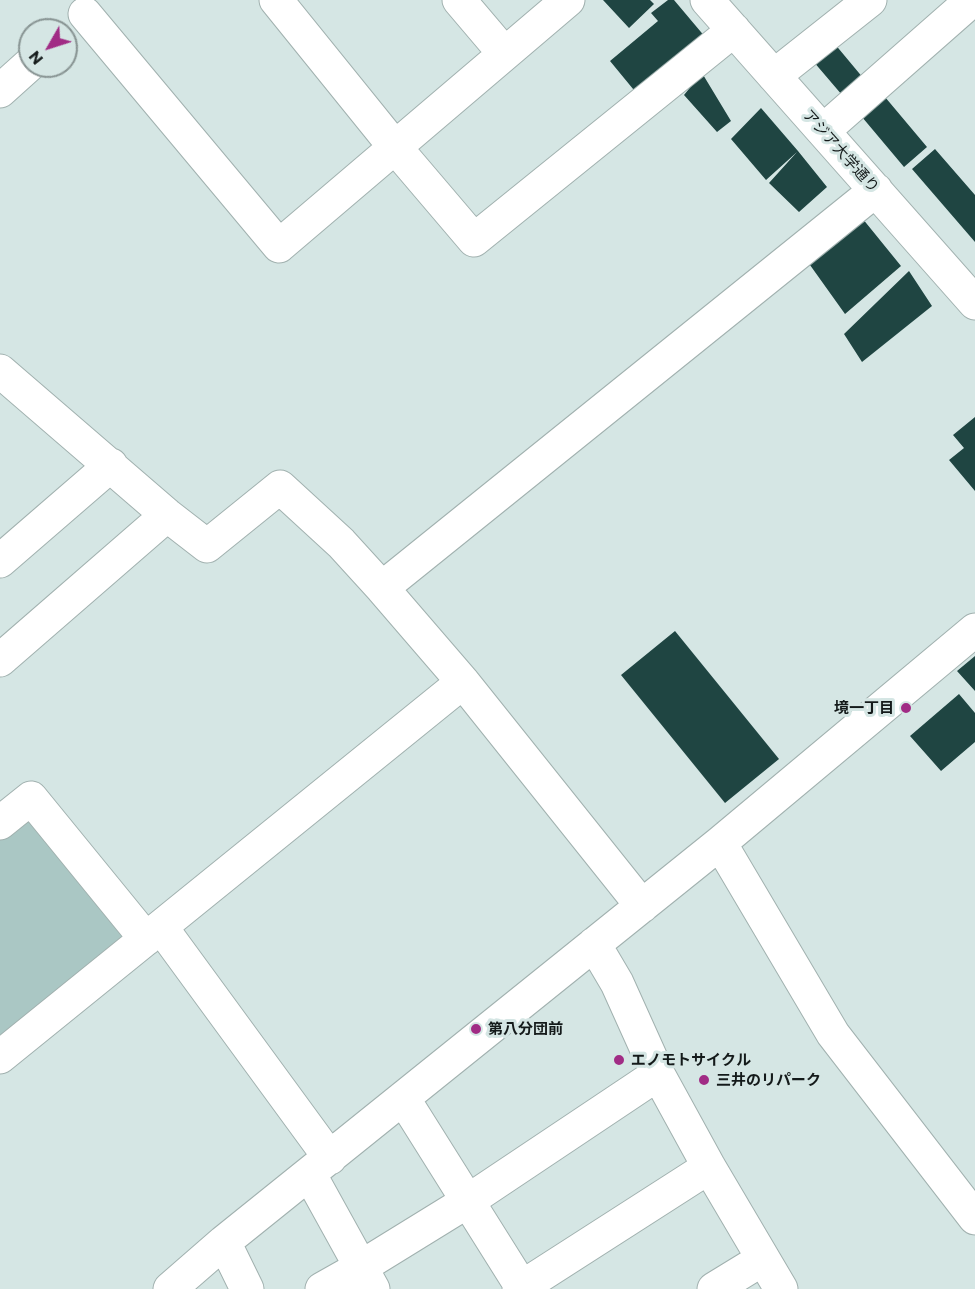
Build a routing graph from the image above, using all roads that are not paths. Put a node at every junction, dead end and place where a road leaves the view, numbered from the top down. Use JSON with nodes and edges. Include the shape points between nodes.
{"nodes":[{"id":1,"x":276,"y":0,"type":"edge"},
{"id":2,"x":459,"y":0,"type":"edge"},
{"id":3,"x":568,"y":0,"type":"edge"},
{"id":4,"x":707,"y":0,"type":"edge"},
{"id":5,"x":870,"y":0,"type":"edge"},
{"id":6,"x":972,"y":0,"type":"edge"},
{"id":7,"x":84,"y":15,"type":"edge"},
{"id":8,"x":734,"y":30,"type":"junction"},
{"id":9,"x":504,"y":53,"type":"junction"},
{"id":10,"x":18,"y":75,"type":"edge"},
{"id":11,"x":774,"y":76,"type":"junction"},
{"id":12,"x":0,"y":91,"type":"edge"},
{"id":13,"x":823,"y":130,"type":"junction"},
{"id":14,"x":394,"y":146,"type":"junction"},
{"id":15,"x":876,"y":190,"type":"junction"},
{"id":16,"x":970,"y":286,"type":"edge"},
{"id":17,"x":0,"y":371,"type":"edge"},
{"id":18,"x":111,"y":465,"type":"junction"},
{"id":19,"x":167,"y":515,"type":"junction"},
{"id":20,"x":0,"y":561,"type":"edge"},
{"id":21,"x":382,"y":588,"type":"junction"},
{"id":22,"x":975,"y":630,"type":"edge"},
{"id":23,"x":0,"y":660,"type":"edge"},
{"id":24,"x":463,"y":682,"type":"junction"},
{"id":25,"x":0,"y":823,"type":"edge"},
{"id":26,"x":720,"y":843,"type":"junction"},
{"id":27,"x":642,"y":906,"type":"junction"},
{"id":28,"x":153,"y":933,"type":"junction"},
{"id":29,"x":594,"y":944,"type":"junction"},
{"id":30,"x":0,"y":1057,"type":"edge"},
{"id":31,"x":658,"y":1074,"type":"junction"},
{"id":32,"x":403,"y":1098,"type":"junction"},
{"id":33,"x":320,"y":1167,"type":"junction"},
{"id":34,"x":710,"y":1167,"type":"junction"},
{"id":35,"x":468,"y":1201,"type":"junction"},
{"id":36,"x":975,"y":1218,"type":"edge"},
{"id":37,"x":224,"y":1242,"type":"junction"},
{"id":38,"x":763,"y":1259,"type":"junction"},
{"id":39,"x":367,"y":1278,"type":"edge"},
{"id":40,"x":522,"y":1288,"type":"edge"},
{"id":41,"x":170,"y":1289,"type":"edge"},
{"id":42,"x":247,"y":1289,"type":"edge"},
{"id":43,"x":322,"y":1289,"type":"edge"},
{"id":44,"x":714,"y":1289,"type":"edge"},
{"id":45,"x":781,"y":1289,"type":"edge"}],
"edges":[{"from":1,"to":14,"type":"street"},
{"from":2,"to":9,"type":"street"},
{"from":3,"to":9,"type":"street"},
{"from":4,"to":8,"type":"street","name":"アジア大学通り"},
{"from":5,"to":11,"type":"street"},
{"from":6,"to":13,"type":"street"},
{"from":7,"to":14,"type":"street","via":[[279,246]]},
{"from":8,"to":11,"type":"street","name":"アジア大学通り"},
{"from":8,"to":14,"type":"street","via":[[474,240]]},
{"from":9,"to":14,"type":"street"},
{"from":10,"to":12,"type":"street"},
{"from":11,"to":13,"type":"street","name":"アジア大学通り"},
{"from":13,"to":15,"type":"street","name":"アジア大学通り"},
{"from":15,"to":16,"type":"street","name":"アジア大学通り"},
{"from":15,"to":21,"type":"street"},
{"from":17,"to":18,"type":"street"},
{"from":18,"to":19,"type":"street"},
{"from":18,"to":20,"type":"street"},
{"from":19,"to":21,"type":"street","via":[[207,546],[280,487],[341,543]]},
{"from":19,"to":23,"type":"street"},
{"from":21,"to":24,"type":"street"},
{"from":22,"to":26,"type":"street"},
{"from":24,"to":27,"type":"street"},
{"from":24,"to":28,"type":"street"},
{"from":25,"to":28,"type":"street","via":[[31,798]]},
{"from":26,"to":27,"type":"street"},
{"from":26,"to":36,"type":"street","via":[[833,1034]]},
{"from":27,"to":29,"type":"street"},
{"from":28,"to":30,"type":"street"},
{"from":28,"to":33,"type":"street"},
{"from":29,"to":31,"type":"street","via":[[617,983]]},
{"from":29,"to":32,"type":"street"},
{"from":31,"to":34,"type":"street"},
{"from":31,"to":35,"type":"street"},
{"from":32,"to":33,"type":"street"},
{"from":32,"to":35,"type":"street"},
{"from":33,"to":37,"type":"street"},
{"from":33,"to":39,"type":"street"},
{"from":34,"to":38,"type":"street"},
{"from":34,"to":40,"type":"street"},
{"from":35,"to":39,"type":"street"},
{"from":35,"to":40,"type":"street"},
{"from":37,"to":41,"type":"street"},
{"from":37,"to":42,"type":"street"},
{"from":38,"to":44,"type":"street"},
{"from":38,"to":45,"type":"street"},
{"from":39,"to":43,"type":"street"}]}
